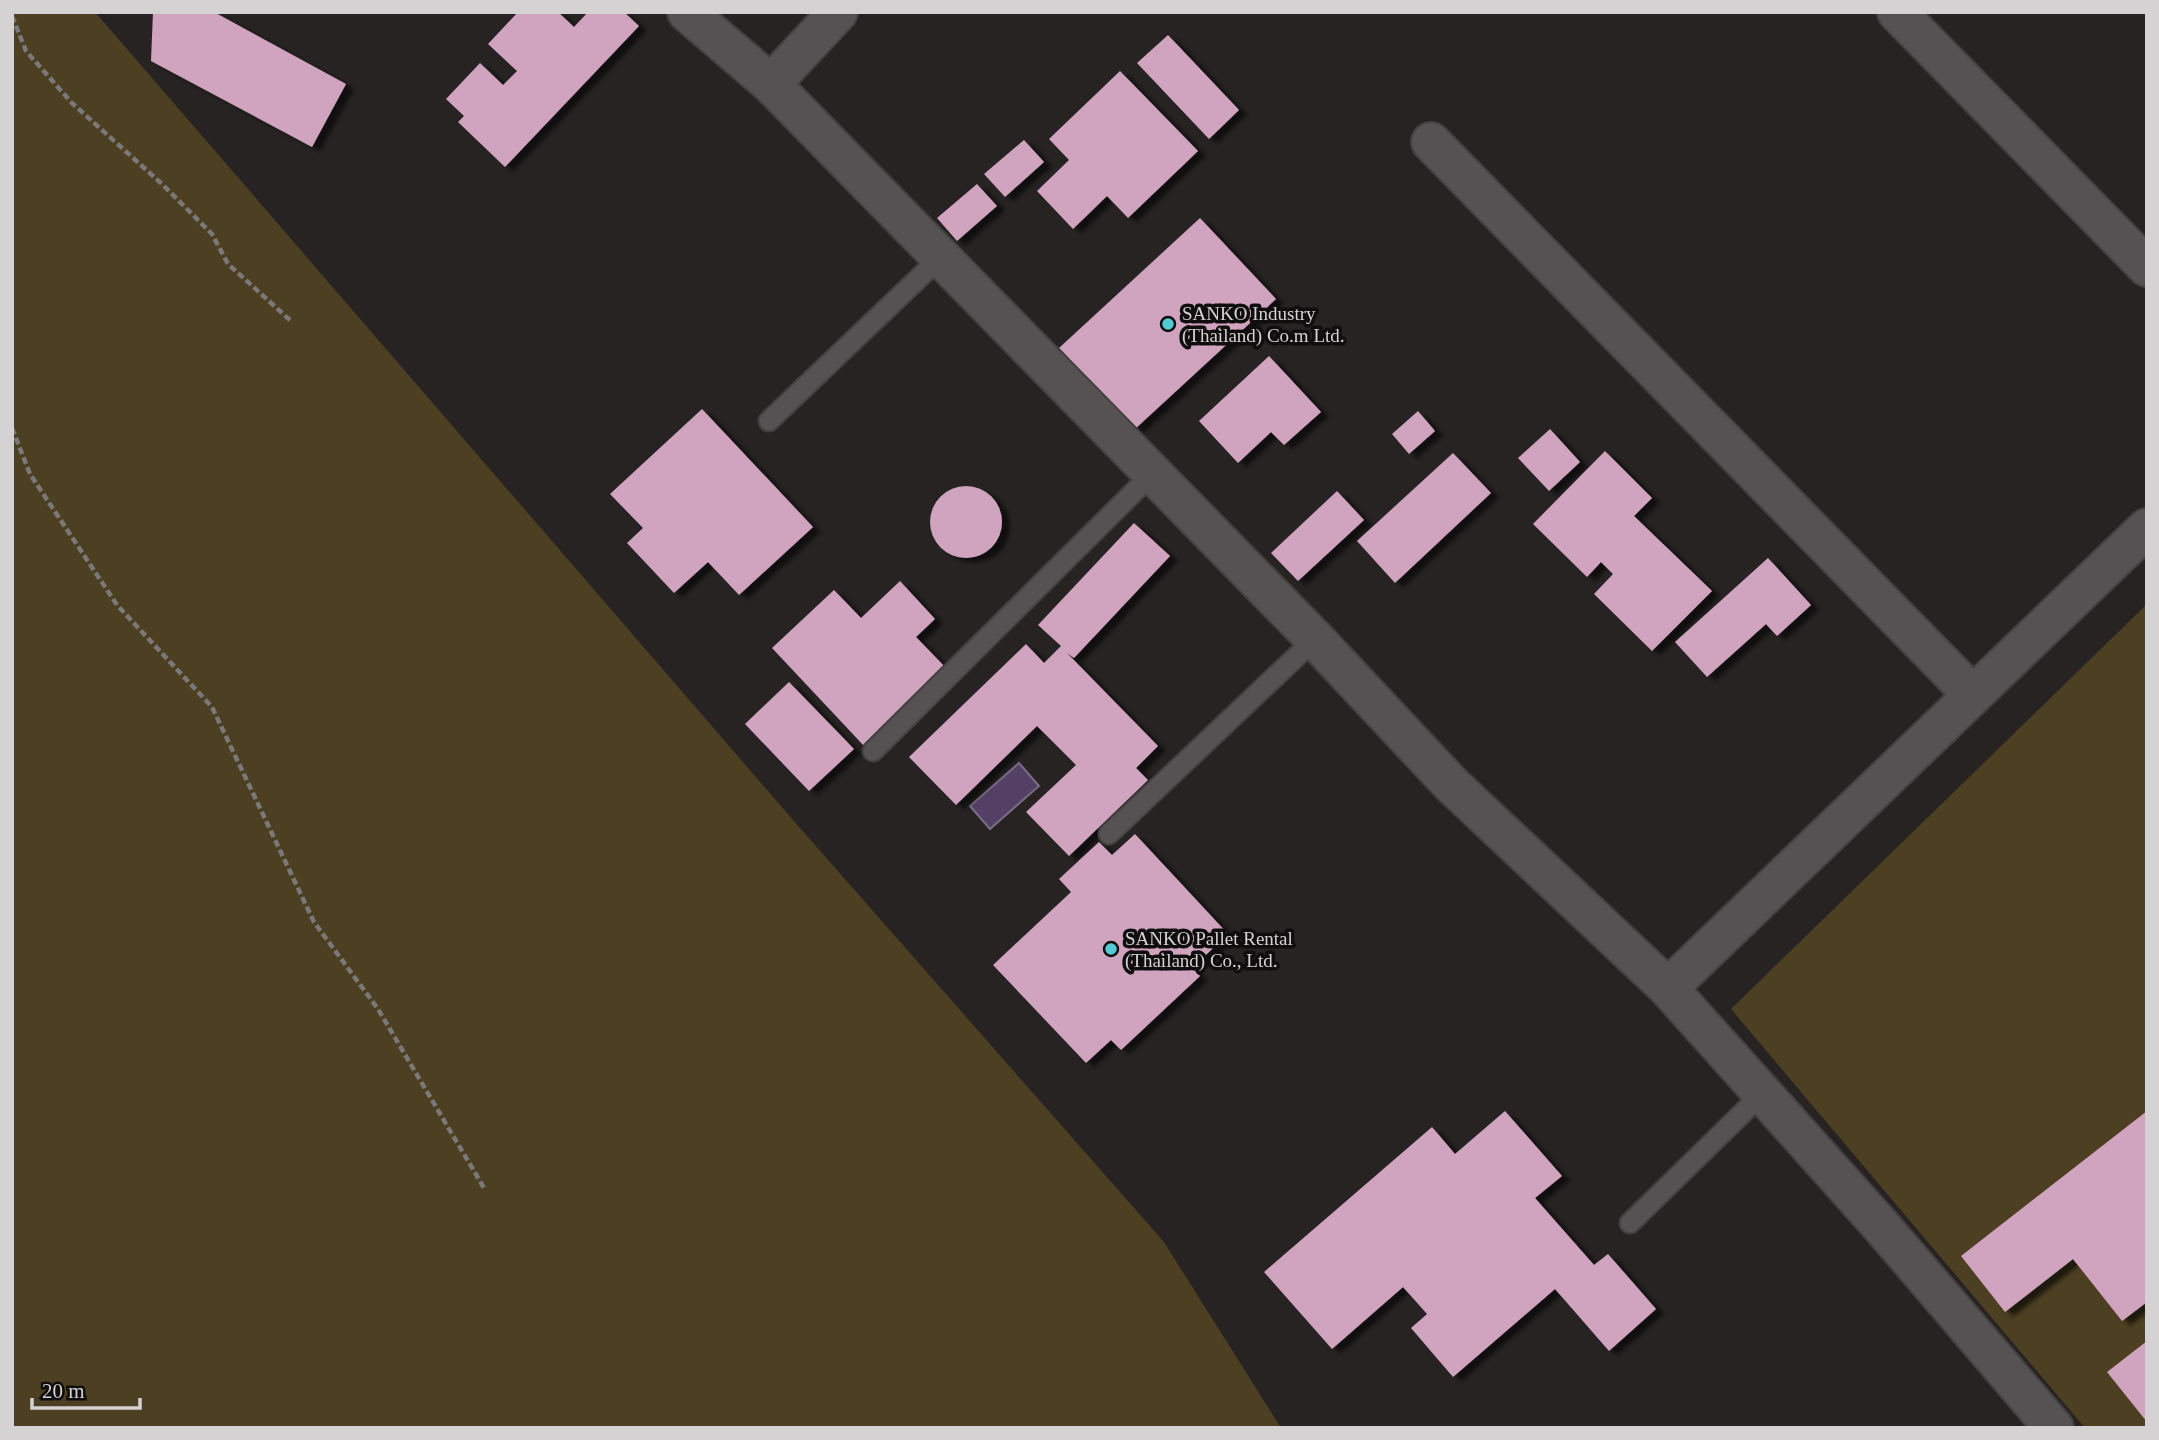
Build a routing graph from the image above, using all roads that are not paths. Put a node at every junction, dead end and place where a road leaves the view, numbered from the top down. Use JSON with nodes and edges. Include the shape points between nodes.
{"nodes":[{"id":1,"x":687,"y":12,"type":"edge"},
{"id":2,"x":838,"y":12,"type":"edge"},
{"id":3,"x":1897,"y":12,"type":"edge"},
{"id":4,"x":771,"y":84,"type":"junction"},
{"id":5,"x":1431,"y":142,"type":"dead end"},
{"id":6,"x":942,"y":256,"type":"junction"},
{"id":7,"x":2147,"y":267,"type":"edge"},
{"id":8,"x":769,"y":421,"type":"dead end"},
{"id":9,"x":1153,"y":473,"type":"junction"},
{"id":10,"x":2147,"y":528,"type":"edge"},
{"id":11,"x":1315,"y":639,"type":"junction"},
{"id":12,"x":1973,"y":695,"type":"junction"},
{"id":13,"x":873,"y":751,"type":"dead end"},
{"id":14,"x":1110,"y":834,"type":"dead end"},
{"id":15,"x":1668,"y":988,"type":"junction"},
{"id":16,"x":1762,"y":1094,"type":"junction"},
{"id":17,"x":1630,"y":1223,"type":"dead end"},
{"id":18,"x":2054,"y":1428,"type":"edge"}],
"edges":[{"from":1,"to":4,"type":"street"},
{"from":2,"to":4,"type":"street"},
{"from":3,"to":7,"type":"street"},
{"from":4,"to":6,"type":"street"},
{"from":5,"to":12,"type":"street"},
{"from":6,"to":8,"type":"lane"},
{"from":6,"to":9,"type":"street"},
{"from":9,"to":11,"type":"street"},
{"from":9,"to":13,"type":"lane"},
{"from":10,"to":12,"type":"street"},
{"from":11,"to":14,"type":"lane"},
{"from":11,"to":15,"type":"street","via":[[1451,784]]},
{"from":12,"to":15,"type":"street"},
{"from":15,"to":16,"type":"street"},
{"from":16,"to":17,"type":"lane"},
{"from":16,"to":18,"type":"street"}]}
